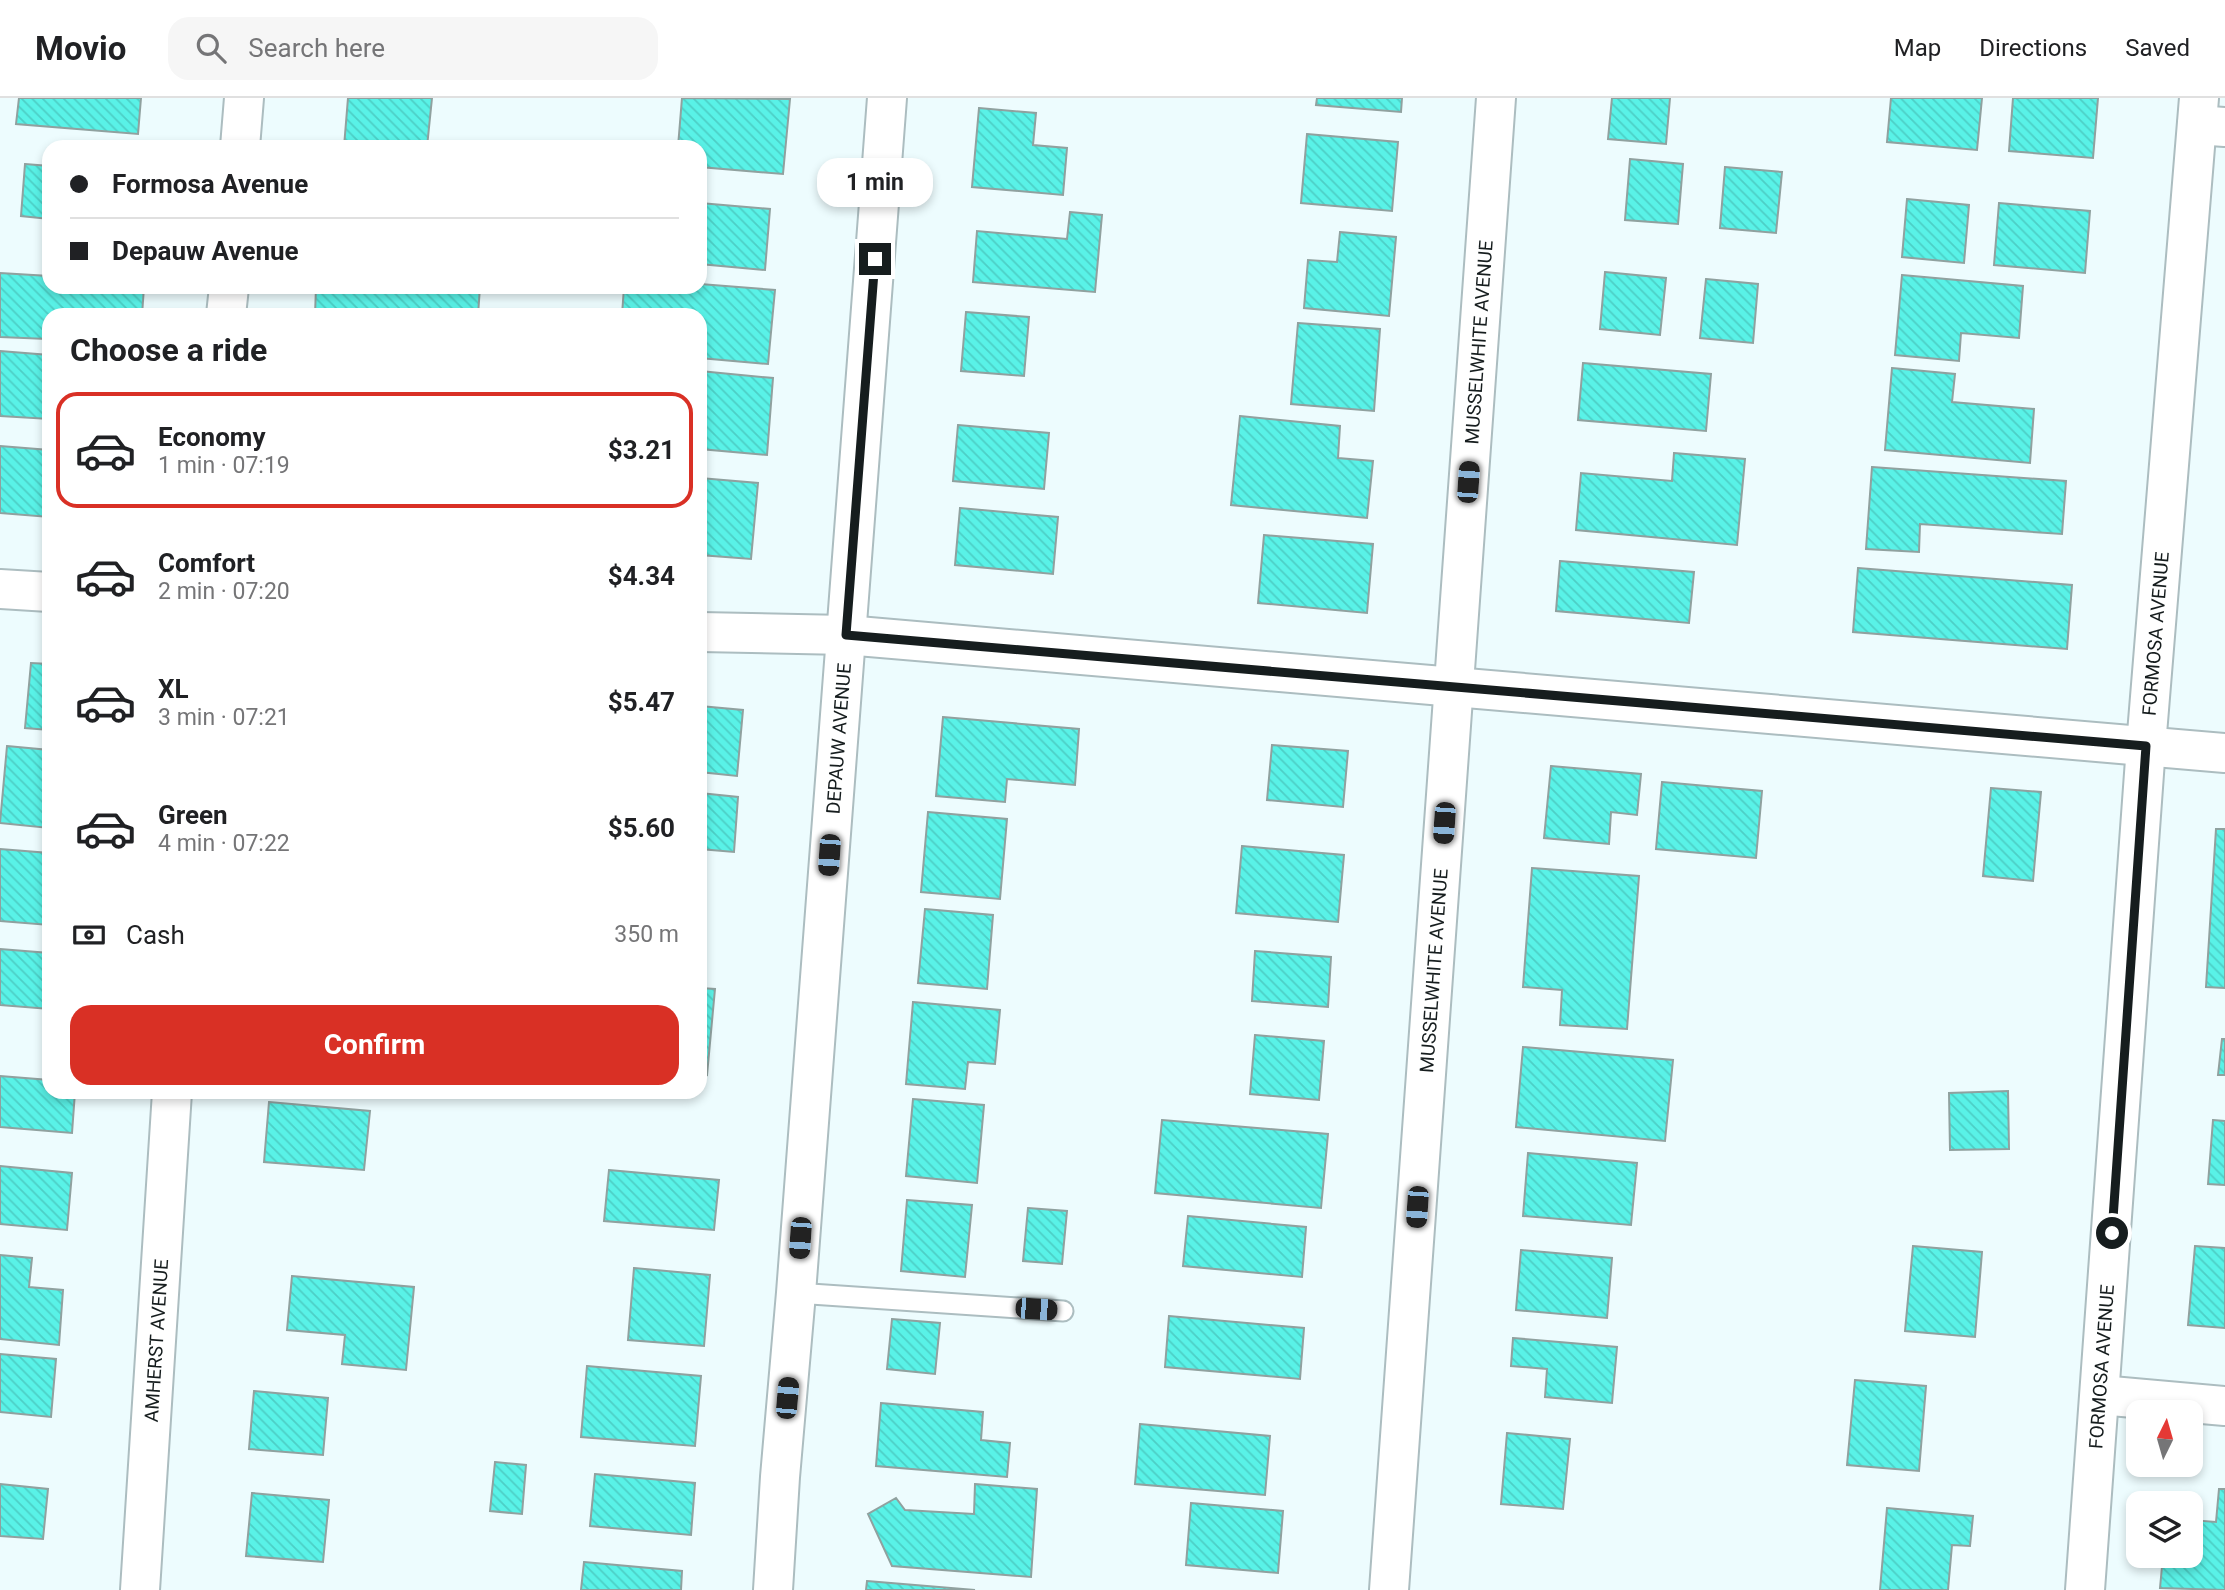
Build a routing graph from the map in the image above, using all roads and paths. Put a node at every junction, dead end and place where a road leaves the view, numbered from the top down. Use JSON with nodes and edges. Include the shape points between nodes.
{"nodes":[{"id":1,"x":244,"y":98,"type":"edge"},
{"id":2,"x":887,"y":98,"type":"edge"},
{"id":3,"x":1496,"y":98,"type":"edge"},
{"id":4,"x":2207,"y":117,"type":"edge"},
{"id":5,"x":241,"y":140,"type":"edge"},
{"id":6,"x":0,"y":589,"type":"edge"},
{"id":7,"x":42,"y":592,"type":"edge"},
{"id":8,"x":707,"y":632,"type":"edge"},
{"id":9,"x":846,"y":635,"type":"junction"},
{"id":10,"x":1454,"y":686,"type":"junction"},
{"id":11,"x":2146,"y":746,"type":"junction"},
{"id":12,"x":2225,"y":753,"type":"edge"},
{"id":13,"x":172,"y":1099,"type":"edge"},
{"id":14,"x":796,"y":1293,"type":"junction"},
{"id":15,"x":1063,"y":1311,"type":"dead end"},
{"id":16,"x":2100,"y":1395,"type":"junction"},
{"id":17,"x":2225,"y":1406,"type":"edge"},
{"id":18,"x":140,"y":1590,"type":"edge"},
{"id":19,"x":773,"y":1590,"type":"edge"},
{"id":20,"x":1389,"y":1590,"type":"edge"},
{"id":21,"x":2085,"y":1590,"type":"edge"}],
"edges":[{"from":1,"to":5,"type":"street"},
{"from":2,"to":9,"type":"street","name":"DEPAUW AVENUE"},
{"from":3,"to":10,"type":"street","name":"MUSSELWHITE AVENUE"},
{"from":4,"to":11,"type":"street","name":"FORMOSA AVENUE"},
{"from":6,"to":7,"type":"street"},
{"from":8,"to":9,"type":"street"},
{"from":9,"to":10,"type":"street"},
{"from":9,"to":14,"type":"street","name":"DEPAUW AVENUE"},
{"from":10,"to":11,"type":"street"},
{"from":10,"to":20,"type":"street","name":"MUSSELWHITE AVENUE"},
{"from":11,"to":12,"type":"street"},
{"from":11,"to":16,"type":"street","name":"FORMOSA AVENUE"},
{"from":13,"to":18,"type":"street","name":"AMHERST AVENUE"},
{"from":14,"to":15,"type":"lane"},
{"from":14,"to":19,"type":"street","name":"DEPAUW AVENUE"},
{"from":16,"to":17,"type":"street"},
{"from":16,"to":21,"type":"street","name":"FORMOSA AVENUE"}]}
